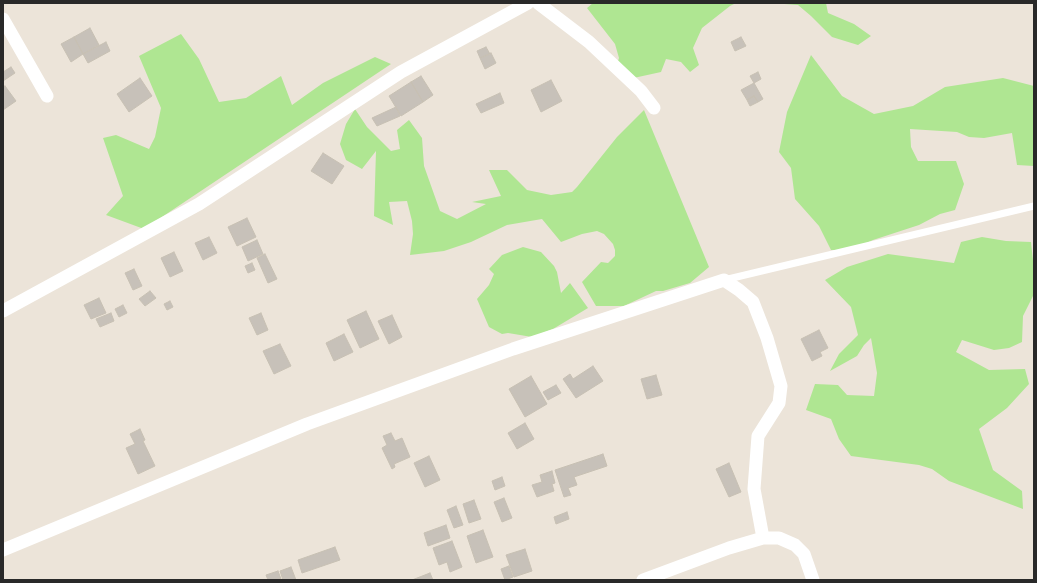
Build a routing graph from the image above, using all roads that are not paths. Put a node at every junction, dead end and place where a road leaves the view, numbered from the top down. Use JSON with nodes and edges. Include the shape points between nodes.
{"nodes":[{"id":1,"x":528,"y":3,"type":"edge"},
{"id":2,"x":538,"y":3,"type":"edge"},
{"id":3,"x":3,"y":19,"type":"edge"},
{"id":4,"x":47,"y":96,"type":"dead end"},
{"id":5,"x":654,"y":108,"type":"dead end"},
{"id":6,"x":1034,"y":206,"type":"edge"},
{"id":7,"x":724,"y":280,"type":"junction"},
{"id":8,"x":3,"y":311,"type":"edge"},
{"id":9,"x":763,"y":538,"type":"junction"},
{"id":10,"x":3,"y":550,"type":"edge"},
{"id":11,"x":643,"y":580,"type":"edge"},
{"id":12,"x":813,"y":580,"type":"edge"}],
"edges":[{"from":1,"to":8,"type":"street","via":[[401,72],[199,204]]},
{"from":2,"to":5,"type":"street","via":[[589,42],[641,91]]},
{"from":3,"to":4,"type":"street"},
{"from":6,"to":7,"type":"lane"},
{"from":7,"to":9,"type":"street","via":[[753,302],[781,386],[780,404],[758,436],[754,489]]},
{"from":7,"to":10,"type":"street","via":[[513,349],[307,424]]},
{"from":9,"to":11,"type":"street"},
{"from":9,"to":12,"type":"street","via":[[780,538],[796,545],[804,554]]}]}
